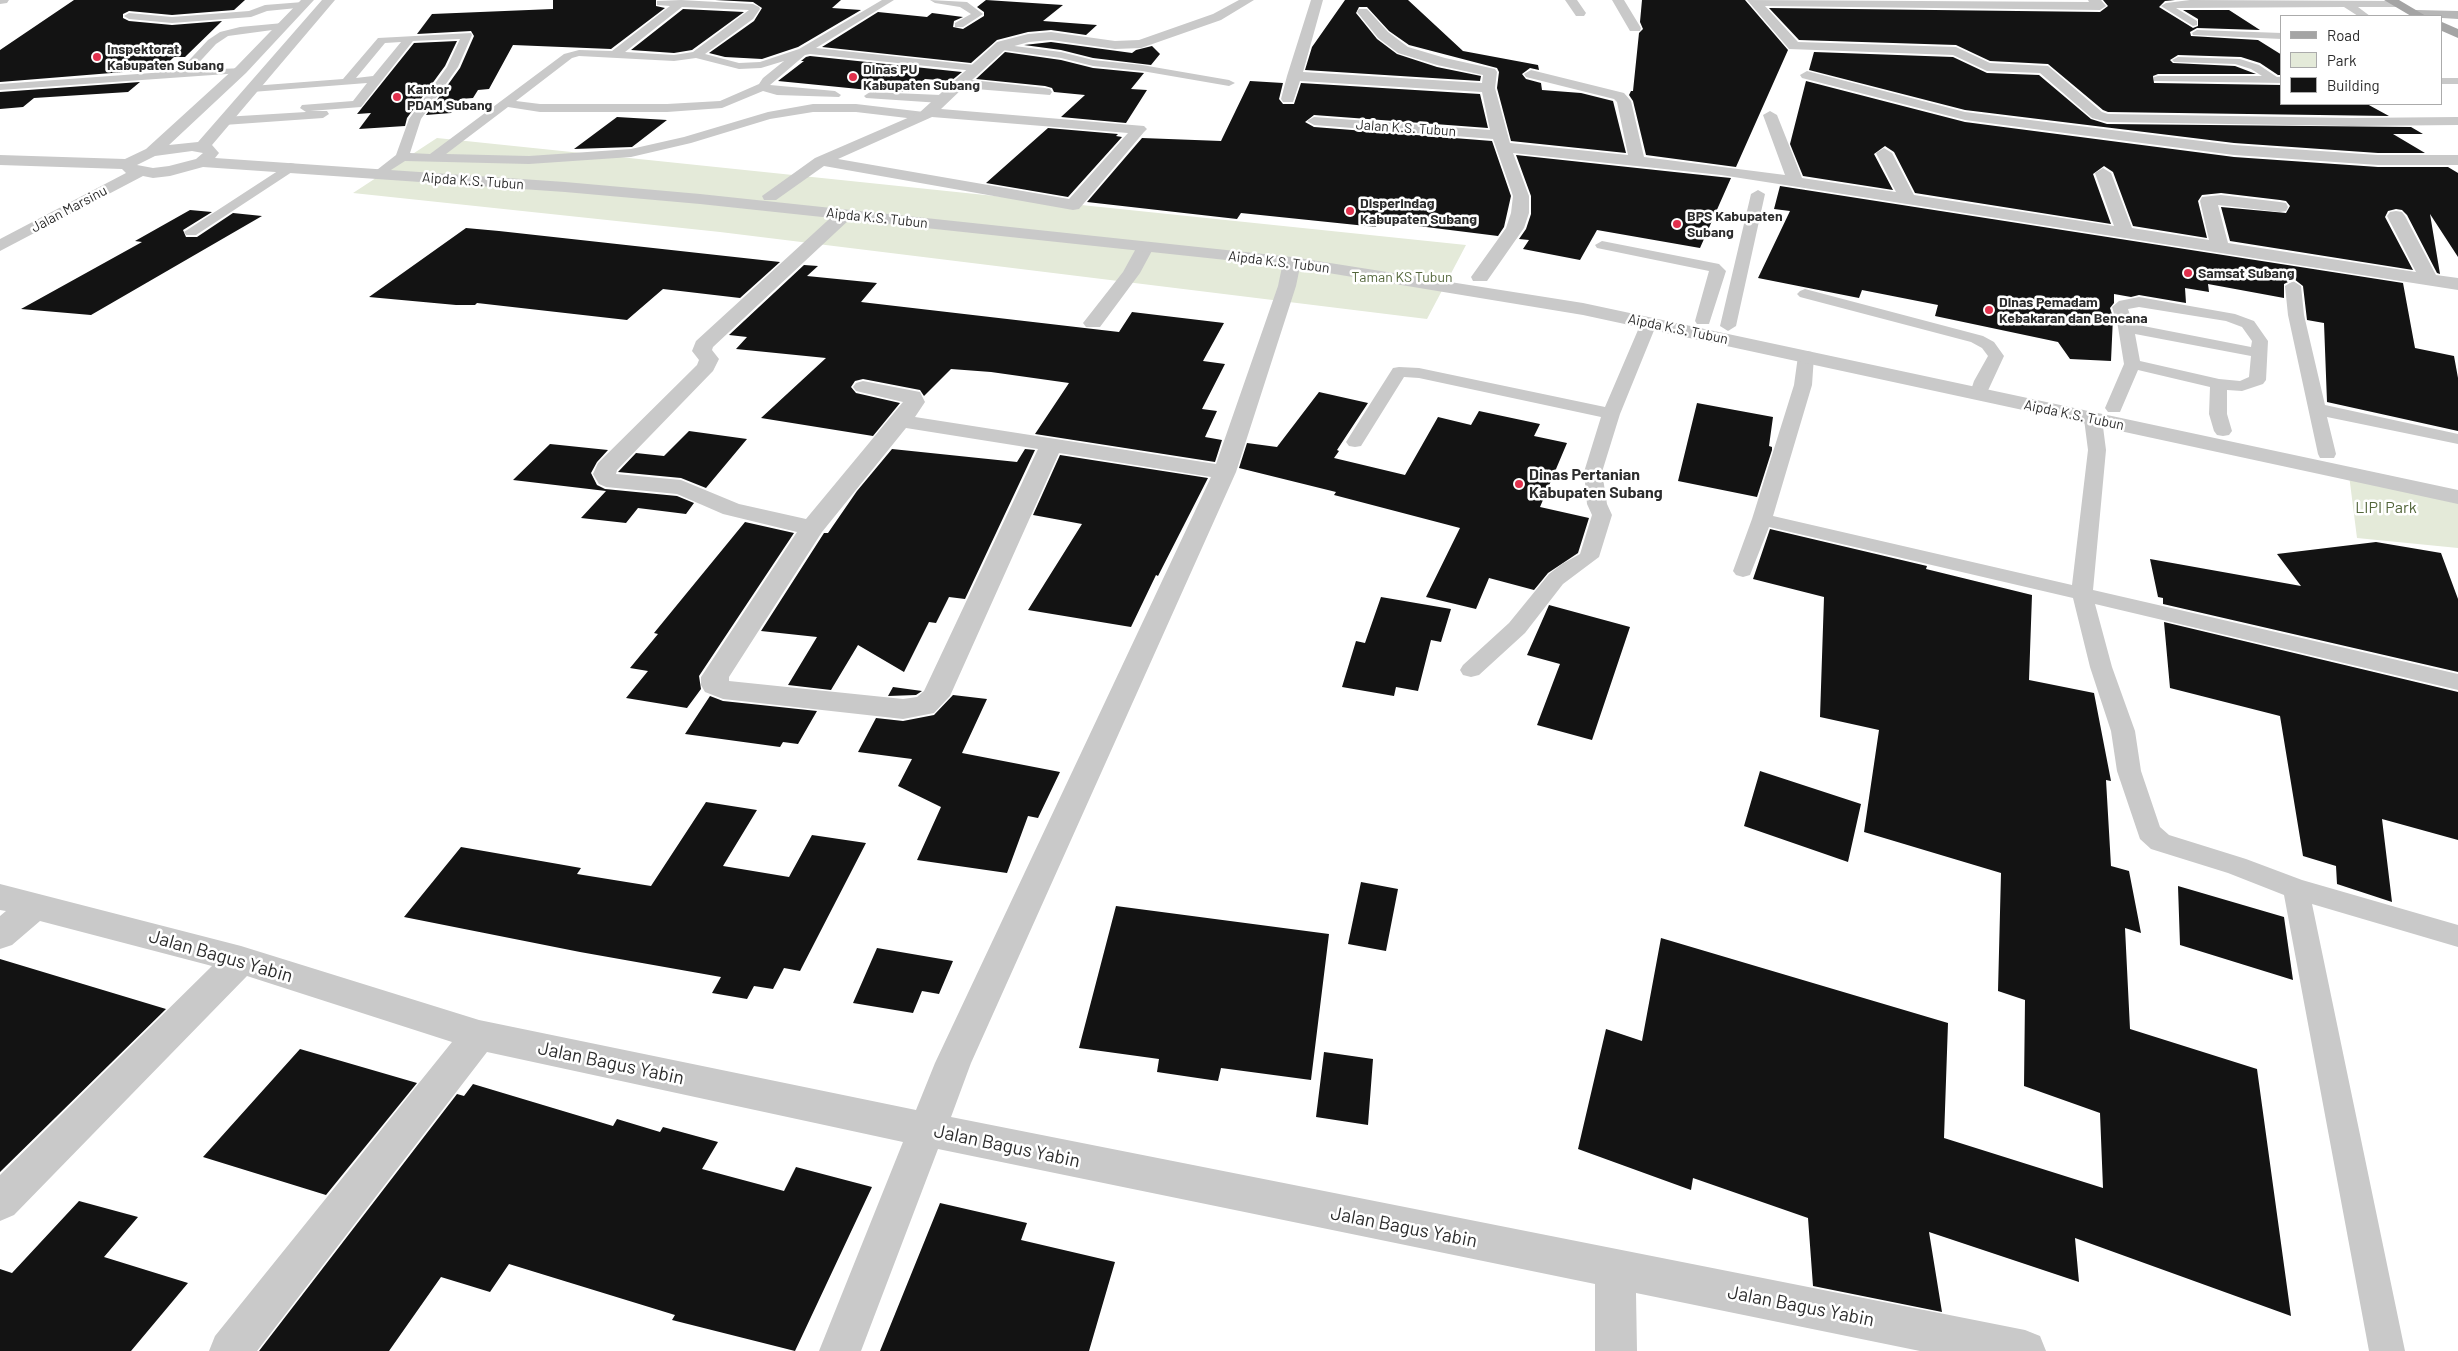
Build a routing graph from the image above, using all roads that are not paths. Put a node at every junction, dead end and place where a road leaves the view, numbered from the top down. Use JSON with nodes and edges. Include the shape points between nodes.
{"nodes":[{"id":1,"x":274,"y":0,"type":"edge"},
{"id":2,"x":329,"y":0,"type":"edge"},
{"id":3,"x":889,"y":0,"type":"edge"},
{"id":4,"x":935,"y":0,"type":"edge"},
{"id":5,"x":1248,"y":0,"type":"edge"},
{"id":6,"x":1317,"y":0,"type":"edge"},
{"id":7,"x":1571,"y":0,"type":"edge"},
{"id":8,"x":1618,"y":0,"type":"edge"},
{"id":9,"x":2094,"y":0,"type":"edge"},
{"id":10,"x":1754,"y":1,"type":"edge"},
{"id":11,"x":2394,"y":2,"type":"edge"},
{"id":12,"x":305,"y":3,"type":"edge"},
{"id":13,"x":661,"y":3,"type":"dead end"},
{"id":14,"x":681,"y":3,"type":"junction"},
{"id":15,"x":1984,"y":3,"type":"edge"},
{"id":16,"x":2346,"y":4,"type":"junction"},
{"id":17,"x":265,"y":8,"type":"junction"},
{"id":18,"x":1363,"y":12,"type":"dead end"},
{"id":19,"x":1580,"y":13,"type":"dead end"},
{"id":20,"x":2363,"y":15,"type":"edge"},
{"id":21,"x":2418,"y":15,"type":"edge"},
{"id":22,"x":2458,"y":15,"type":"edge"},
{"id":23,"x":129,"y":16,"type":"dead end"},
{"id":24,"x":958,"y":25,"type":"dead end"},
{"id":25,"x":283,"y":26,"type":"junction"},
{"id":26,"x":2443,"y":26,"type":"edge"},
{"id":27,"x":1635,"y":28,"type":"dead end"},
{"id":28,"x":2458,"y":34,"type":"edge"},
{"id":29,"x":2280,"y":36,"type":"edge"},
{"id":30,"x":410,"y":38,"type":"junction"},
{"id":31,"x":999,"y":48,"type":"junction"},
{"id":32,"x":802,"y":52,"type":"junction"},
{"id":33,"x":614,"y":55,"type":"junction"},
{"id":34,"x":696,"y":56,"type":"junction"},
{"id":35,"x":2178,"y":60,"type":"dead end"},
{"id":36,"x":975,"y":68,"type":"junction"},
{"id":37,"x":241,"y":70,"type":"junction"},
{"id":38,"x":182,"y":74,"type":"junction"},
{"id":39,"x":1531,"y":74,"type":"dead end"},
{"id":40,"x":1807,"y":75,"type":"dead end"},
{"id":41,"x":1294,"y":76,"type":"junction"},
{"id":42,"x":376,"y":79,"type":"junction"},
{"id":43,"x":2158,"y":79,"type":"dead end"},
{"id":44,"x":2278,"y":80,"type":"edge"},
{"id":45,"x":2443,"y":80,"type":"edge"},
{"id":46,"x":2458,"y":81,"type":"edge"},
{"id":47,"x":346,"y":82,"type":"junction"},
{"id":48,"x":958,"y":83,"type":"junction"},
{"id":49,"x":1228,"y":83,"type":"dead end"},
{"id":50,"x":0,"y":86,"type":"edge"},
{"id":51,"x":764,"y":86,"type":"junction"},
{"id":52,"x":1488,"y":88,"type":"junction"},
{"id":53,"x":252,"y":89,"type":"junction"},
{"id":54,"x":368,"y":91,"type":"junction"},
{"id":55,"x":1045,"y":92,"type":"dead end"},
{"id":56,"x":321,"y":95,"type":"dead end"},
{"id":57,"x":941,"y":99,"type":"junction"},
{"id":58,"x":1288,"y":99,"type":"dead end"},
{"id":59,"x":505,"y":103,"type":"junction"},
{"id":60,"x":357,"y":104,"type":"junction"},
{"id":61,"x":306,"y":108,"type":"dead end"},
{"id":62,"x":926,"y":114,"type":"junction"},
{"id":63,"x":1770,"y":115,"type":"dead end"},
{"id":64,"x":224,"y":121,"type":"junction"},
{"id":65,"x":1314,"y":121,"type":"dead end"},
{"id":66,"x":2458,"y":121,"type":"edge"},
{"id":67,"x":1501,"y":141,"type":"junction"},
{"id":68,"x":152,"y":152,"type":"junction"},
{"id":69,"x":1884,"y":153,"type":"dead end"},
{"id":70,"x":205,"y":154,"type":"junction"},
{"id":71,"x":434,"y":157,"type":"junction"},
{"id":72,"x":0,"y":160,"type":"edge"},
{"id":73,"x":822,"y":160,"type":"junction"},
{"id":74,"x":2458,"y":160,"type":"edge"},
{"id":75,"x":1637,"y":162,"type":"junction"},
{"id":76,"x":392,"y":165,"type":"junction"},
{"id":77,"x":290,"y":167,"type":"junction"},
{"id":78,"x":134,"y":168,"type":"junction"},
{"id":79,"x":2103,"y":174,"type":"dead end"},
{"id":80,"x":1796,"y":182,"type":"junction"},
{"id":81,"x":1758,"y":194,"type":"dead end"},
{"id":82,"x":770,"y":196,"type":"junction"},
{"id":83,"x":1907,"y":198,"type":"junction"},
{"id":84,"x":2280,"y":207,"type":"dead end"},
{"id":85,"x":844,"y":215,"type":"junction"},
{"id":86,"x":2396,"y":216,"type":"dead end"},
{"id":87,"x":191,"y":232,"type":"dead end"},
{"id":88,"x":2125,"y":232,"type":"junction"},
{"id":89,"x":1602,"y":245,"type":"dead end"},
{"id":90,"x":0,"y":246,"type":"edge"},
{"id":91,"x":1145,"y":247,"type":"junction"},
{"id":92,"x":2220,"y":248,"type":"junction"},
{"id":93,"x":1292,"y":262,"type":"junction"},
{"id":94,"x":1480,"y":277,"type":"junction"},
{"id":95,"x":2428,"y":280,"type":"junction"},
{"id":96,"x":2458,"y":284,"type":"edge"},
{"id":97,"x":2293,"y":286,"type":"dead end"},
{"id":98,"x":1805,"y":294,"type":"dead end"},
{"id":99,"x":1703,"y":321,"type":"junction"},
{"id":100,"x":1093,"y":323,"type":"dead end"},
{"id":101,"x":1648,"y":323,"type":"junction"},
{"id":102,"x":1728,"y":326,"type":"junction"},
{"id":103,"x":2126,"y":327,"type":"junction"},
{"id":104,"x":2259,"y":353,"type":"junction"},
{"id":105,"x":1806,"y":356,"type":"junction"},
{"id":106,"x":2132,"y":364,"type":"junction"},
{"id":107,"x":2219,"y":384,"type":"junction"},
{"id":108,"x":863,"y":387,"type":"dead end"},
{"id":109,"x":1981,"y":387,"type":"junction"},
{"id":110,"x":2317,"y":409,"type":"junction"},
{"id":111,"x":2103,"y":413,"type":"junction"},
{"id":112,"x":1611,"y":414,"type":"junction"},
{"id":113,"x":901,"y":420,"type":"junction"},
{"id":114,"x":2222,"y":431,"type":"junction"},
{"id":115,"x":2458,"y":439,"type":"edge"},
{"id":116,"x":1356,"y":442,"type":"dead end"},
{"id":117,"x":1051,"y":445,"type":"junction"},
{"id":118,"x":2327,"y":454,"type":"junction"},
{"id":119,"x":1225,"y":472,"type":"junction"},
{"id":120,"x":2458,"y":482,"type":"edge"},
{"id":121,"x":2458,"y":497,"type":"edge"},
{"id":122,"x":1762,"y":519,"type":"junction"},
{"id":123,"x":812,"y":528,"type":"junction"},
{"id":124,"x":1743,"y":571,"type":"dead end"},
{"id":125,"x":2082,"y":593,"type":"junction"},
{"id":126,"x":1471,"y":670,"type":"dead end"},
{"id":127,"x":2458,"y":682,"type":"edge"},
{"id":128,"x":2296,"y":889,"type":"junction"},
{"id":129,"x":17,"y":902,"type":"edge"},
{"id":130,"x":0,"y":935,"type":"edge"},
{"id":131,"x":2458,"y":936,"type":"edge"},
{"id":132,"x":241,"y":960,"type":"junction"},
{"id":133,"x":479,"y":1035,"type":"junction"},
{"id":134,"x":928,"y":1129,"type":"junction"},
{"id":135,"x":0,"y":1202,"type":"edge"},
{"id":136,"x":1615,"y":1270,"type":"junction"},
{"id":137,"x":230,"y":1351,"type":"edge"},
{"id":138,"x":840,"y":1351,"type":"edge"},
{"id":139,"x":1616,"y":1351,"type":"edge"},
{"id":140,"x":2025,"y":1351,"type":"edge"},
{"id":141,"x":2387,"y":1351,"type":"edge"}],
"edges":[{"from":1,"to":17,"type":"lane"},
{"from":2,"to":53,"type":"street"},
{"from":3,"to":32,"type":"lane"},
{"from":4,"to":24,"type":"lane","via":[[963,4],[978,14]]},
{"from":5,"to":31,"type":"street","via":[[1217,17],[1141,44],[1115,45],[1051,36],[1014,40]]},
{"from":6,"to":41,"type":"street"},
{"from":7,"to":19,"type":"street"},
{"from":8,"to":27,"type":"street"},
{"from":9,"to":15,"type":"street","via":[[2101,5]]},
{"from":10,"to":15,"type":"street"},
{"from":10,"to":66,"type":"street","via":[[1794,46],[1956,51],[1987,67],[2043,69],[2097,115],[2107,118]]},
{"from":11,"to":16,"type":"lane"},
{"from":11,"to":21,"type":"main road"},
{"from":12,"to":17,"type":"lane"},
{"from":12,"to":25,"type":"street"},
{"from":13,"to":14,"type":"lane"},
{"from":14,"to":33,"type":"lane"},
{"from":14,"to":34,"type":"lane","via":[[753,7],[756,10]]},
{"from":16,"to":20,"type":"lane"},
{"from":16,"to":29,"type":"lane","via":[[2190,3],[2166,6],[2195,28]]},
{"from":17,"to":23,"type":"lane","via":[[251,14],[181,19]]},
{"from":18,"to":52,"type":"street","via":[[1382,35],[1403,50],[1490,72]]},
{"from":21,"to":22,"type":"main road"},
{"from":25,"to":37,"type":"street"},
{"from":25,"to":38,"type":"lane","via":[[224,34]]},
{"from":26,"to":28,"type":"main road"},
{"from":30,"to":42,"type":"lane"},
{"from":30,"to":47,"type":"lane","via":[[382,40]]},
{"from":30,"to":76,"type":"lane","via":[[467,35],[452,67],[415,119]]},
{"from":31,"to":36,"type":"street"},
{"from":31,"to":49,"type":"lane"},
{"from":32,"to":34,"type":"lane","via":[[750,66]]},
{"from":32,"to":36,"type":"lane"},
{"from":32,"to":51,"type":"lane"},
{"from":33,"to":34,"type":"lane"},
{"from":33,"to":59,"type":"lane","via":[[579,53],[568,56]]},
{"from":35,"to":44,"type":"lane","via":[[2236,61]]},
{"from":36,"to":48,"type":"street"},
{"from":37,"to":38,"type":"lane"},
{"from":37,"to":68,"type":"street"},
{"from":38,"to":50,"type":"lane"},
{"from":39,"to":75,"type":"street","via":[[1619,96],[1624,101]]},
{"from":40,"to":74,"type":"street","via":[[1965,116],[2234,150],[2378,160]]},
{"from":41,"to":52,"type":"street"},
{"from":41,"to":58,"type":"street"},
{"from":42,"to":47,"type":"lane"},
{"from":42,"to":54,"type":"lane"},
{"from":43,"to":44,"type":"lane"},
{"from":45,"to":46,"type":"lane"},
{"from":47,"to":53,"type":"lane"},
{"from":48,"to":55,"type":"street"},
{"from":48,"to":57,"type":"street"},
{"from":51,"to":57,"type":"lane","via":[[777,91]]},
{"from":51,"to":59,"type":"lane","via":[[722,104],[667,108],[540,108]]},
{"from":52,"to":67,"type":"street"},
{"from":53,"to":64,"type":"street"},
{"from":54,"to":56,"type":"lane"},
{"from":54,"to":60,"type":"lane"},
{"from":57,"to":62,"type":"street"},
{"from":59,"to":71,"type":"lane"},
{"from":60,"to":61,"type":"lane"},
{"from":60,"to":64,"type":"lane","via":[[352,112]]},
{"from":62,"to":71,"type":"lane","via":[[813,108],[768,116],[630,153],[529,160]]},
{"from":62,"to":73,"type":"street"},
{"from":62,"to":73,"type":"street","via":[[1139,129],[1073,205]]},
{"from":63,"to":80,"type":"street"},
{"from":64,"to":70,"type":"street"},
{"from":65,"to":67,"type":"street","name":"Jalan K.S. Tubun"},
{"from":67,"to":75,"type":"street","name":"Jalan K.S. Tubun"},
{"from":67,"to":94,"type":"street","via":[[1521,196],[1520,213],[1516,228]]},
{"from":68,"to":70,"type":"street","via":[[179,146]]},
{"from":68,"to":78,"type":"street","name":"Jalan Marsinu","via":[[137,158]]},
{"from":69,"to":83,"type":"street"},
{"from":70,"to":76,"type":"street","name":"Aipda K.S. Tubun"},
{"from":70,"to":77,"type":"street","name":"Aipda K.S. Tubun"},
{"from":70,"to":78,"type":"street","via":[[170,171]]},
{"from":71,"to":76,"type":"lane"},
{"from":72,"to":78,"type":"street"},
{"from":73,"to":82,"type":"street"},
{"from":75,"to":80,"type":"street","name":"Jalan K.S. Tubun","via":[[1721,170]]},
{"from":76,"to":77,"type":"street","name":"Aipda K.S. Tubun"},
{"from":76,"to":82,"type":"street","name":"Aipda K.S. Tubun"},
{"from":76,"to":85,"type":"street","name":"Aipda K.S. Tubun"},
{"from":77,"to":87,"type":"lane"},
{"from":78,"to":90,"type":"street","name":"Jalan Marsinu"},
{"from":79,"to":88,"type":"street"},
{"from":80,"to":83,"type":"street","name":"Jalan K.S. Tubun"},
{"from":81,"to":102,"type":"lane"},
{"from":82,"to":94,"type":"street","name":"Aipda K.S. Tubun","via":[[1298,251]]},
{"from":83,"to":88,"type":"street","name":"Jalan K.S. Tubun"},
{"from":84,"to":92,"type":"street","via":[[2208,201]]},
{"from":85,"to":91,"type":"street","name":"Aipda K.S. Tubun"},
{"from":85,"to":123,"type":"street","via":[[703,345],[702,351],[709,358],[706,367],[606,468],[604,474],[614,482],[681,487],[731,509]]},
{"from":86,"to":95,"type":"street"},
{"from":88,"to":92,"type":"street","name":"Jalan K.S. Tubun"},
{"from":89,"to":99,"type":"lane","via":[[1714,267],[1718,271]]},
{"from":91,"to":93,"type":"street","name":"Aipda K.S. Tubun"},
{"from":91,"to":100,"type":"street","via":[[1131,273]]},
{"from":92,"to":95,"type":"street","name":"Jalan K.S. Tubun"},
{"from":93,"to":101,"type":"street","name":"Aipda K.S. Tubun","via":[[1536,300]]},
{"from":93,"to":119,"type":"street","via":[[1287,286]]},
{"from":94,"to":99,"type":"street","name":"Aipda K.S. Tubun"},
{"from":95,"to":96,"type":"street","name":"Jalan K.S. Tubun"},
{"from":97,"to":110,"type":"lane"},
{"from":98,"to":109,"type":"lane","via":[[1977,339],[1988,345],[1996,356]]},
{"from":99,"to":102,"type":"street","name":"Aipda K.S. Tubun"},
{"from":101,"to":105,"type":"street","name":"Aipda K.S. Tubun"},
{"from":101,"to":112,"type":"lane"},
{"from":102,"to":109,"type":"street","name":"Aipda K.S. Tubun"},
{"from":103,"to":104,"type":"lane"},
{"from":103,"to":104,"type":"lane","via":[[2120,307],[2134,302],[2229,317],[2248,324],[2256,333],[2260,341]]},
{"from":103,"to":106,"type":"lane"},
{"from":104,"to":107,"type":"lane","via":[[2257,380],[2242,386]]},
{"from":105,"to":109,"type":"street","name":"Aipda K.S. Tubun"},
{"from":105,"to":122,"type":"lane","via":[[1803,385]]},
{"from":106,"to":107,"type":"lane"},
{"from":106,"to":111,"type":"lane"},
{"from":107,"to":114,"type":"lane","via":[[2218,414]]},
{"from":108,"to":113,"type":"street","via":[[913,396],[914,402]]},
{"from":109,"to":111,"type":"street","name":"Aipda K.S. Tubun"},
{"from":110,"to":115,"type":"lane"},
{"from":110,"to":118,"type":"lane"},
{"from":111,"to":114,"type":"street","name":"Aipda K.S. Tubun"},
{"from":111,"to":121,"type":"street","name":"Aipda K.S. Tubun"},
{"from":111,"to":125,"type":"lane"},
{"from":112,"to":116,"type":"lane","via":[[1419,373],[1399,372]]},
{"from":112,"to":126,"type":"lane","via":[[1593,472],[1597,504],[1602,515],[1589,557],[1556,579],[1517,628]]},
{"from":113,"to":117,"type":"street"},
{"from":113,"to":123,"type":"street"},
{"from":114,"to":118,"type":"street","name":"Aipda K.S. Tubun"},
{"from":117,"to":119,"type":"street"},
{"from":117,"to":123,"type":"street","via":[[936,696],[924,706],[903,709],[723,690],[715,685],[715,677]]},
{"from":118,"to":120,"type":"street","name":"Aipda K.S. Tubun"},
{"from":119,"to":134,"type":"street","via":[[953,1063]]},
{"from":122,"to":124,"type":"lane"},
{"from":122,"to":125,"type":"lane"},
{"from":125,"to":127,"type":"lane"},
{"from":125,"to":128,"type":"lane","via":[[2100,667],[2123,731],[2129,771],[2149,832],[2160,842]]},
{"from":128,"to":131,"type":"lane"},
{"from":128,"to":141,"type":"lane"},
{"from":129,"to":130,"type":"street"},
{"from":129,"to":132,"type":"street","name":"Jalan Bagus Yabin"},
{"from":132,"to":133,"type":"street","name":"Jalan Bagus Yabin"},
{"from":132,"to":135,"type":"street"},
{"from":133,"to":134,"type":"street","name":"Jalan Bagus Yabin"},
{"from":133,"to":137,"type":"street"},
{"from":134,"to":136,"type":"street","name":"Jalan Bagus Yabin"},
{"from":134,"to":138,"type":"street"},
{"from":136,"to":139,"type":"street"},
{"from":136,"to":140,"type":"street","name":"Jalan Bagus Yabin"}]}
